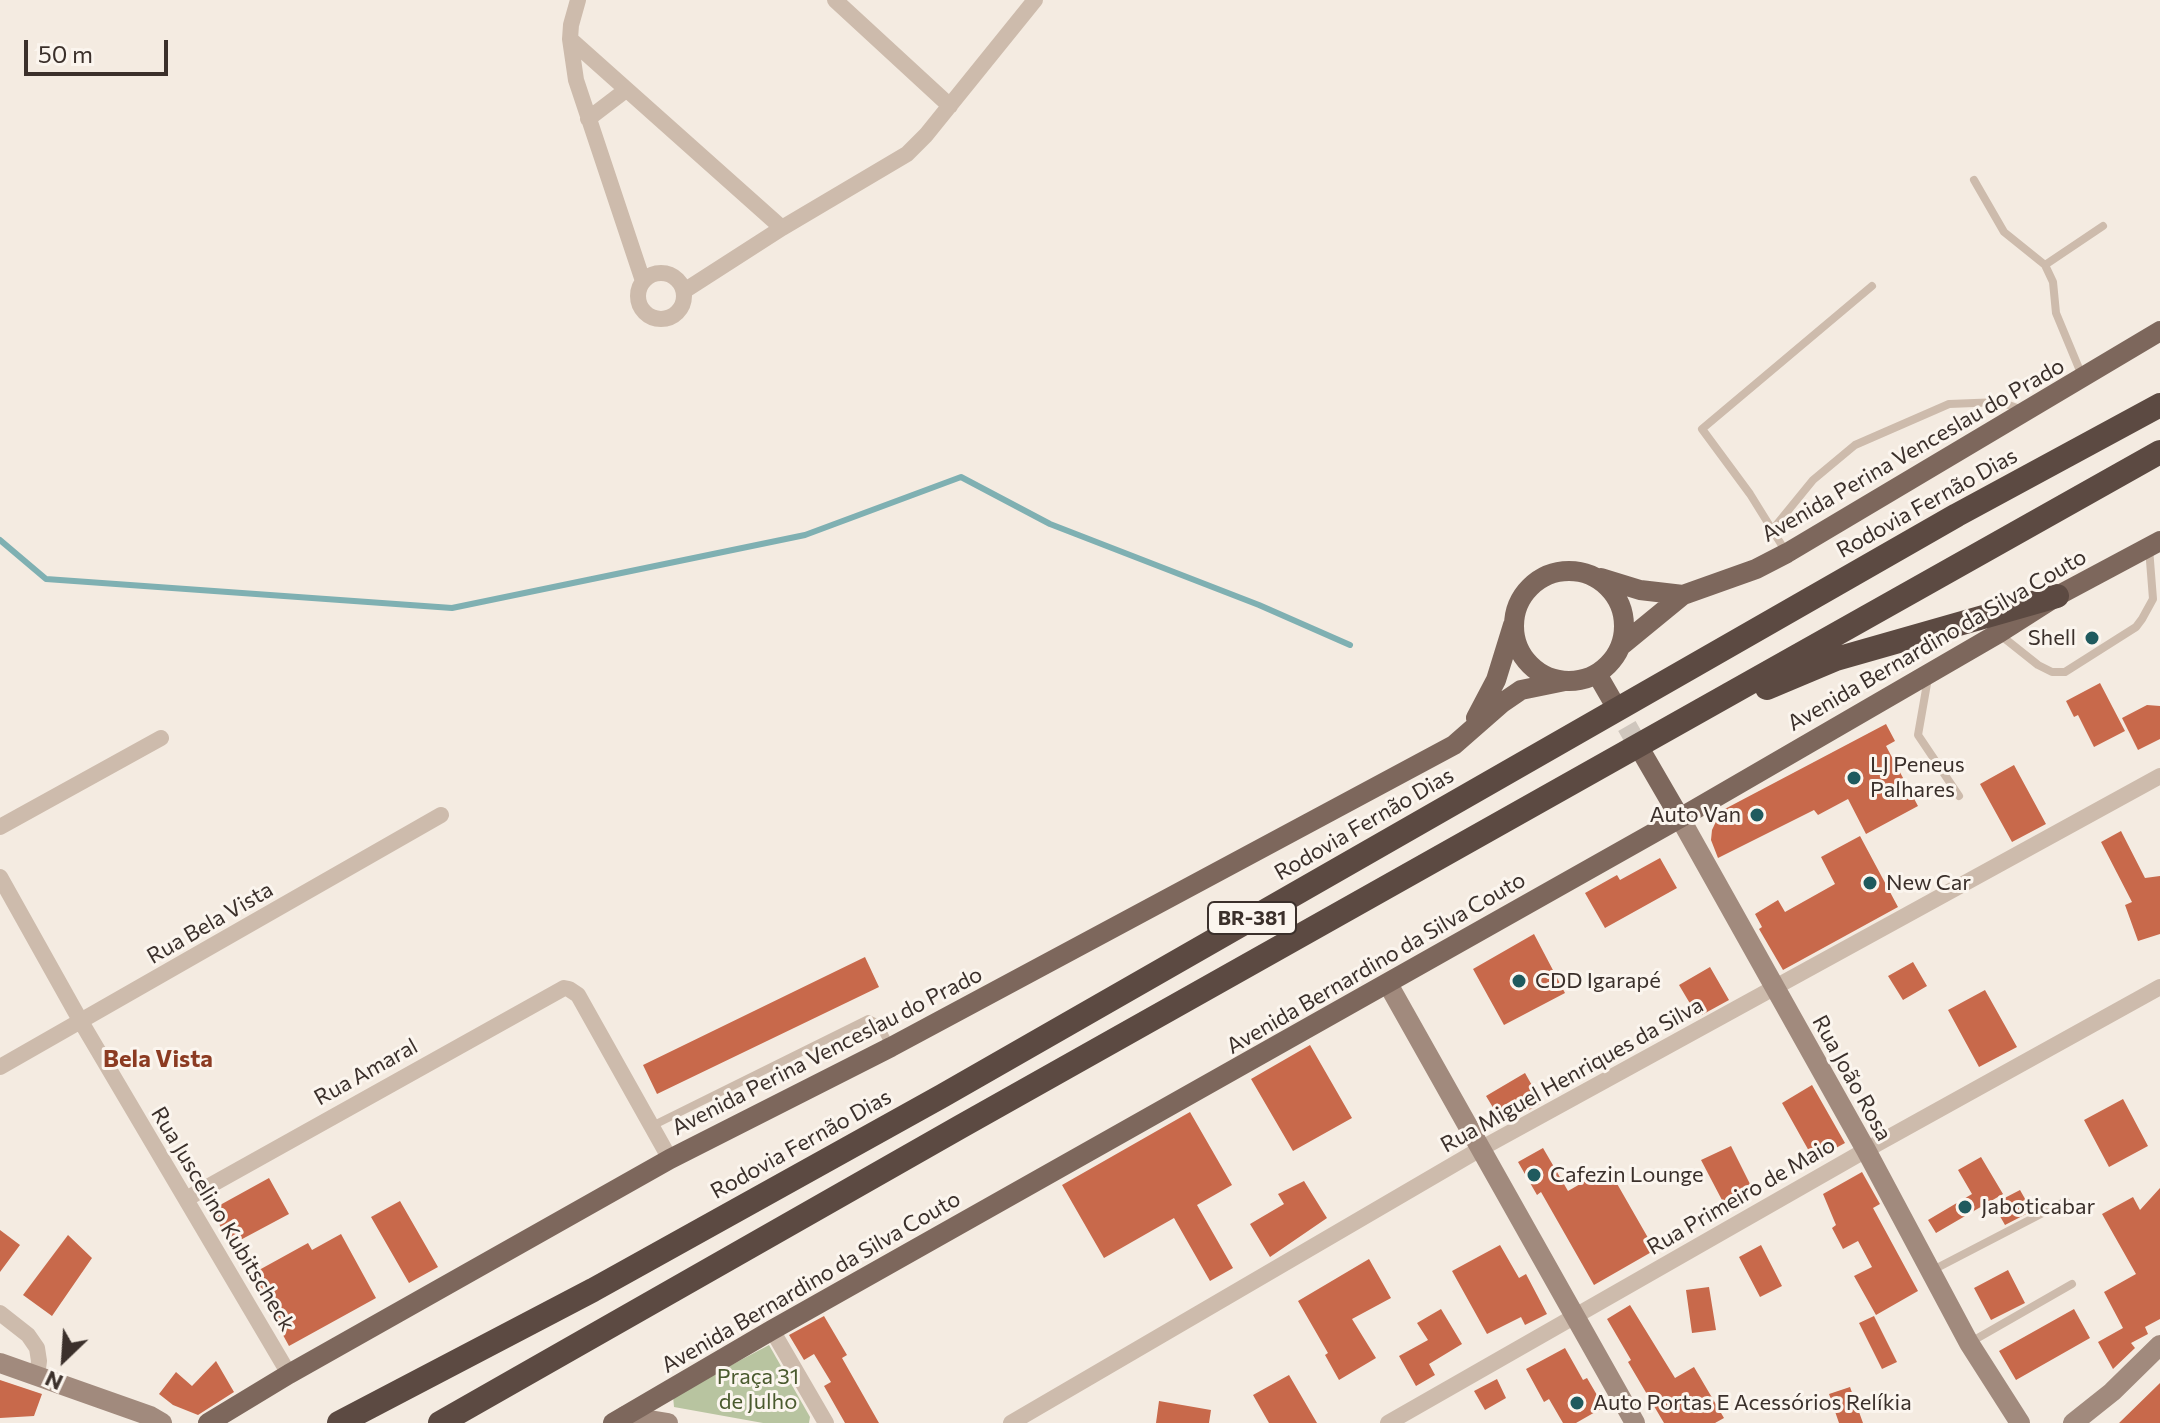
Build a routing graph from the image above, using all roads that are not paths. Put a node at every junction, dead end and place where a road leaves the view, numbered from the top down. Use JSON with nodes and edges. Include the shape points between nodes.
{"nodes":[{"id":1,"x":578,"y":0,"type":"edge"},
{"id":2,"x":835,"y":0,"type":"edge"},
{"id":3,"x":1035,"y":0,"type":"edge"},
{"id":4,"x":570,"y":39,"type":"junction"},
{"id":5,"x":626,"y":90,"type":"junction"},
{"id":6,"x":950,"y":106,"type":"junction"},
{"id":7,"x":588,"y":119,"type":"junction"},
{"id":8,"x":1974,"y":180,"type":"dead end"},
{"id":9,"x":2103,"y":226,"type":"dead end"},
{"id":10,"x":782,"y":228,"type":"junction"},
{"id":11,"x":2045,"y":265,"type":"junction"},
{"id":12,"x":643,"y":281,"type":"junction"},
{"id":13,"x":1872,"y":286,"type":"dead end"},
{"id":14,"x":684,"y":291,"type":"junction"},
{"id":15,"x":2160,"y":331,"type":"edge"},
{"id":16,"x":2083,"y":379,"type":"junction"},
{"id":17,"x":2160,"y":405,"type":"edge"},
{"id":18,"x":2025,"y":411,"type":"junction"},
{"id":19,"x":2160,"y":452,"type":"edge"},
{"id":20,"x":1773,"y":529,"type":"junction"},
{"id":21,"x":2154,"y":545,"type":"edge"},
{"id":22,"x":1787,"y":553,"type":"junction"},
{"id":23,"x":1593,"y":575,"type":"junction"},
{"id":24,"x":1683,"y":595,"type":"junction"},
{"id":25,"x":2057,"y":596,"type":"junction"},
{"id":26,"x":1513,"y":624,"type":"junction"},
{"id":27,"x":1999,"y":633,"type":"junction"},
{"id":28,"x":1622,"y":645,"type":"junction"},
{"id":29,"x":1929,"y":672,"type":"junction"},
{"id":30,"x":1597,"y":674,"type":"junction"},
{"id":31,"x":1565,"y":681,"type":"junction"},
{"id":32,"x":1612,"y":700,"type":"tunnel mouth"},
{"id":33,"x":1471,"y":729,"type":"junction"},
{"id":34,"x":1662,"y":732,"type":"junction"},
{"id":35,"x":161,"y":738,"type":"dead end"},
{"id":36,"x":1644,"y":756,"type":"tunnel mouth"},
{"id":37,"x":2160,"y":776,"type":"edge"},
{"id":38,"x":1959,"y":796,"type":"dead end"},
{"id":39,"x":441,"y":815,"type":"dead end"},
{"id":40,"x":1680,"y":818,"type":"junction"},
{"id":41,"x":0,"y":827,"type":"edge"},
{"id":42,"x":0,"y":877,"type":"edge"},
{"id":43,"x":1388,"y":984,"type":"junction"},
{"id":44,"x":2160,"y":987,"type":"edge"},
{"id":45,"x":1774,"y":989,"type":"junction"},
{"id":46,"x":80,"y":1020,"type":"junction"},
{"id":47,"x":891,"y":1047,"type":"junction"},
{"id":48,"x":0,"y":1067,"type":"edge"},
{"id":49,"x":651,"y":1127,"type":"junction"},
{"id":50,"x":1482,"y":1148,"type":"junction"},
{"id":51,"x":1866,"y":1150,"type":"junction"},
{"id":52,"x":670,"y":1159,"type":"junction"},
{"id":53,"x":186,"y":1199,"type":"junction"},
{"id":54,"x":2066,"y":1201,"type":"dead end"},
{"id":55,"x":1930,"y":1271,"type":"junction"},
{"id":56,"x":2072,"y":1284,"type":"dead end"},
{"id":57,"x":0,"y":1313,"type":"edge"},
{"id":58,"x":1576,"y":1316,"type":"junction"},
{"id":59,"x":772,"y":1330,"type":"junction"},
{"id":60,"x":1969,"y":1343,"type":"junction"},
{"id":61,"x":2160,"y":1345,"type":"edge"},
{"id":62,"x":0,"y":1363,"type":"edge"},
{"id":63,"x":289,"y":1374,"type":"junction"},
{"id":64,"x":37,"y":1376,"type":"junction"},
{"id":65,"x":619,"y":1420,"type":"edge"},
{"id":66,"x":162,"y":1423,"type":"edge"},
{"id":67,"x":208,"y":1423,"type":"edge"},
{"id":68,"x":339,"y":1423,"type":"edge"},
{"id":69,"x":440,"y":1423,"type":"edge"},
{"id":70,"x":668,"y":1423,"type":"edge"},
{"id":71,"x":826,"y":1423,"type":"edge"},
{"id":72,"x":1011,"y":1423,"type":"edge"},
{"id":73,"x":1388,"y":1423,"type":"edge"},
{"id":74,"x":1635,"y":1423,"type":"edge"},
{"id":75,"x":2020,"y":1423,"type":"edge"},
{"id":76,"x":2073,"y":1423,"type":"edge"}],
"edges":[{"from":1,"to":4,"type":"street"},
{"from":2,"to":6,"type":"street"},
{"from":3,"to":6,"type":"street"},
{"from":4,"to":5,"type":"street"},
{"from":4,"to":7,"type":"street"},
{"from":5,"to":7,"type":"street"},
{"from":5,"to":10,"type":"street"},
{"from":6,"to":10,"type":"street","via":[[907,154]]},
{"from":7,"to":12,"type":"street"},
{"from":8,"to":11,"type":"lane","via":[[2004,232]]},
{"from":9,"to":11,"type":"lane"},
{"from":10,"to":14,"type":"street"},
{"from":11,"to":16,"type":"lane","via":[[2053,282],[2056,313]]},
{"from":12,"to":14,"type":"street","via":[[663,272],[677,278]]},
{"from":12,"to":14,"type":"street","via":[[639,304],[656,318],[678,312]]},
{"from":13,"to":20,"type":"lane","via":[[1702,429]]},
{"from":15,"to":16,"type":"main road","name":"Avenida Perina Venceslau do Prado"},
{"from":16,"to":18,"type":"main road","name":"Avenida Perina Venceslau do Prado"},
{"from":17,"to":68,"type":"highway","name":"Rodovia Fernão Dias","number":"BR-381","via":[[1916,538],[900,1119],[593,1290]]},
{"from":18,"to":20,"type":"lane","via":[[2000,402],[1949,404],[1855,445],[1813,480]]},
{"from":18,"to":22,"type":"main road","name":"Avenida Perina Venceslau do Prado"},
{"from":19,"to":34,"type":"highway","number":"BR-381"},
{"from":20,"to":22,"type":"lane"},
{"from":21,"to":25,"type":"main road","name":"Avenida Bernardino da Silva Couto"},
{"from":21,"to":27,"type":"lane","via":[[2153,599],[2142,619],[2065,672],[2038,665]]},
{"from":22,"to":24,"type":"main road","name":"Avenida Perina Venceslau do Prado"},
{"from":23,"to":24,"type":"main road","name":"Avenida Perina Venceslau do Prado","via":[[1640,590]]},
{"from":23,"to":26,"type":"main road","via":[[1557,571],[1540,578],[1526,590]]},
{"from":23,"to":28,"type":"main road","via":[[1607,584],[1620,605]]},
{"from":24,"to":28,"type":"main road","name":"Avenida Perina Venceslau do Prado"},
{"from":25,"to":27,"type":"main road","name":"Avenida Bernardino da Silva Couto"},
{"from":25,"to":34,"type":"highway","via":[[1836,659]]},
{"from":26,"to":31,"type":"main road","via":[[1515,641],[1528,662],[1548,677]]},
{"from":26,"to":33,"type":"main road","name":"Avenida Perina Venceslau do Prado","via":[[1496,680]]},
{"from":27,"to":29,"type":"main road","name":"Avenida Bernardino da Silva Couto"},
{"from":28,"to":30,"type":"main road"},
{"from":29,"to":38,"type":"lane","via":[[1918,735]]},
{"from":29,"to":40,"type":"main road","name":"Avenida Bernardino da Silva Couto"},
{"from":30,"to":31,"type":"main road"},
{"from":30,"to":32,"type":"main road"},
{"from":31,"to":33,"type":"main road","name":"Avenida Perina Venceslau do Prado","via":[[1521,690]]},
{"from":33,"to":47,"type":"main road","name":"Avenida Perina Venceslau do Prado","via":[[1454,745]]},
{"from":34,"to":69,"type":"highway","number":"BR-381"},
{"from":35,"to":41,"type":"street"},
{"from":36,"to":40,"type":"main road","name":"Rua João Rosa"},
{"from":37,"to":45,"type":"street","name":"Rua Miguel Henriques da Silva"},
{"from":39,"to":46,"type":"street","name":"Rua Bela Vista"},
{"from":40,"to":43,"type":"main road","name":"Avenida Bernardino da Silva Couto"},
{"from":40,"to":45,"type":"main road","name":"Rua João Rosa"},
{"from":42,"to":46,"type":"street","name":"Rua Juscelino Kubitscheck"},
{"from":43,"to":50,"type":"main road"},
{"from":43,"to":59,"type":"main road","name":"Avenida Bernardino da Silva Couto"},
{"from":44,"to":51,"type":"street","name":"Rua Primeiro de Maio"},
{"from":45,"to":50,"type":"street","name":"Rua Miguel Henriques da Silva"},
{"from":45,"to":51,"type":"main road","name":"Rua João Rosa"},
{"from":46,"to":48,"type":"street","name":"Rua Bela Vista"},
{"from":46,"to":53,"type":"street","name":"Rua Juscelino Kubitscheck"},
{"from":47,"to":49,"type":"lane","via":[[879,1024],[868,1019]]},
{"from":47,"to":52,"type":"main road","name":"Avenida Perina Venceslau do Prado"},
{"from":49,"to":52,"type":"street"},
{"from":49,"to":53,"type":"street","name":"Rua Amaral","via":[[578,995],[558,990]]},
{"from":50,"to":58,"type":"main road"},
{"from":50,"to":72,"type":"street","name":"Rua Miguel Henriques da Silva"},
{"from":51,"to":55,"type":"main road","name":"Rua João Rosa"},
{"from":51,"to":58,"type":"street","name":"Rua Primeiro de Maio"},
{"from":52,"to":63,"type":"main road","name":"Avenida Perina Venceslau do Prado"},
{"from":53,"to":63,"type":"street","name":"Rua Juscelino Kubitscheck"},
{"from":54,"to":55,"type":"lane"},
{"from":55,"to":60,"type":"main road","name":"Rua João Rosa"},
{"from":56,"to":60,"type":"lane"},
{"from":57,"to":64,"type":"street","via":[[37,1348]]},
{"from":58,"to":73,"type":"street","name":"Rua Primeiro de Maio"},
{"from":58,"to":74,"type":"main road"},
{"from":59,"to":65,"type":"main road","name":"Avenida Bernardino da Silva Couto"},
{"from":59,"to":71,"type":"street"},
{"from":60,"to":75,"type":"main road","name":"Rua João Rosa"},
{"from":61,"to":76,"type":"main road"},
{"from":62,"to":64,"type":"main road"},
{"from":63,"to":67,"type":"main road","name":"Avenida Perina Venceslau do Prado"},
{"from":64,"to":66,"type":"main road"},
{"from":65,"to":70,"type":"main road"}]}
